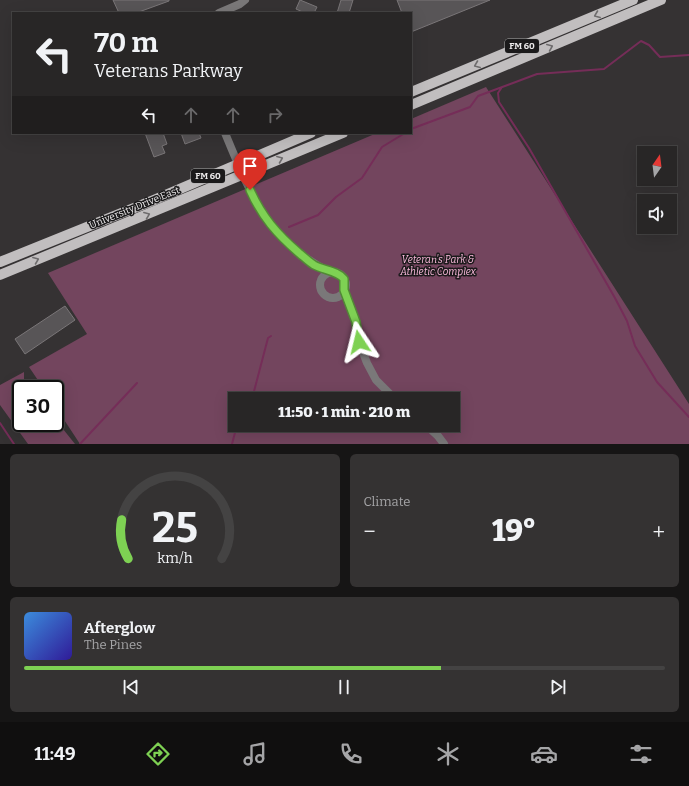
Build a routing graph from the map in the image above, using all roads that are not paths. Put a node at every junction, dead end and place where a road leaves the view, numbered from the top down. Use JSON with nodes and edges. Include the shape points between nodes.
{"nodes":[{"id":1,"x":245,"y":0,"type":"edge"},
{"id":2,"x":661,"y":0,"type":"edge"},
{"id":3,"x":627,"y":1,"type":"edge"},
{"id":4,"x":221,"y":12,"type":"edge"},
{"id":5,"x":630,"y":14,"type":"junction"},
{"id":6,"x":412,"y":92,"type":"edge"},
{"id":7,"x":412,"y":105,"type":"edge"},
{"id":8,"x":225,"y":134,"type":"edge"},
{"id":9,"x":309,"y":134,"type":"edge"},
{"id":10,"x":341,"y":134,"type":"edge"},
{"id":11,"x":238,"y":163,"type":"junction"},
{"id":12,"x":243,"y":174,"type":"junction"},
{"id":13,"x":0,"y":262,"type":"edge"},
{"id":14,"x":313,"y":264,"type":"junction"},
{"id":15,"x":330,"y":272,"type":"junction"},
{"id":16,"x":0,"y":275,"type":"edge"},
{"id":17,"x":321,"y":280,"type":"junction"},
{"id":18,"x":344,"y":290,"type":"junction"},
{"id":19,"x":334,"y":297,"type":"junction"},
{"id":20,"x":350,"y":308,"type":"junction"},
{"id":21,"x":388,"y":392,"type":"edge"},
{"id":22,"x":434,"y":432,"type":"edge"},
{"id":23,"x":444,"y":444,"type":"edge"}],
"edges":[{"from":1,"to":4,"type":"street"},
{"from":2,"to":5,"type":"main road","number":"FM 60"},
{"from":3,"to":5,"type":"street"},
{"from":3,"to":6,"type":"main road","number":"FM 60","one_way":true},
{"from":7,"to":5,"type":"main road","number":"FM 60","one_way":true},
{"from":8,"to":11,"type":"street"},
{"from":9,"to":11,"type":"main road","name":"University Drive East","number":"FM 60"},
{"from":12,"to":10,"type":"main road","name":"University Drive East","number":"FM 60","one_way":true},
{"from":11,"to":12,"type":"street"},
{"from":11,"to":13,"type":"main road","name":"University Drive East","number":"FM 60"},
{"from":12,"to":14,"type":"street","via":[[271,227]]},
{"from":16,"to":12,"type":"main road","name":"University Drive East","number":"FM 60","one_way":true},
{"from":14,"to":15,"type":"street"},
{"from":14,"to":17,"type":"street"},
{"from":15,"to":17,"type":"street"},
{"from":15,"to":18,"type":"street","via":[[338,273],[344,279]]},
{"from":17,"to":19,"type":"street","via":[[322,292]]},
{"from":18,"to":19,"type":"street","via":[[342,294]]},
{"from":18,"to":20,"type":"street"},
{"from":19,"to":20,"type":"street"},
{"from":20,"to":21,"type":"street","via":[[367,363],[376,380]]},
{"from":22,"to":23,"type":"street"}]}
